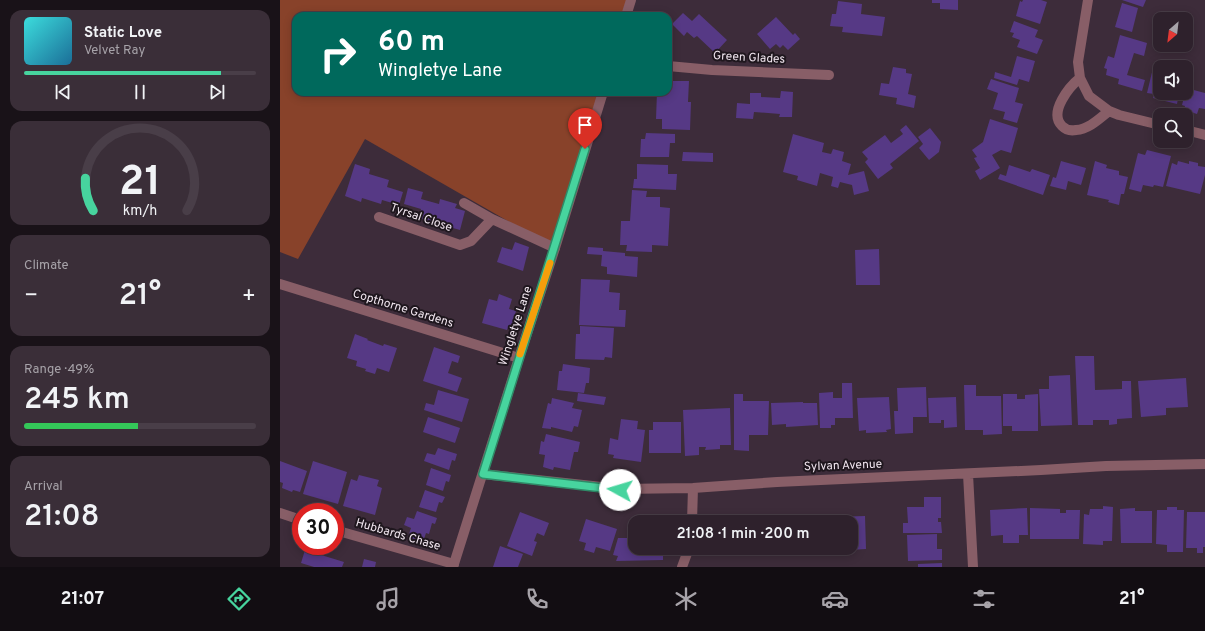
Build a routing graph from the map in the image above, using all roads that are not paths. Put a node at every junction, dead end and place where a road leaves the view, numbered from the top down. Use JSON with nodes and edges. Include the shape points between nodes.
{"nodes":[{"id":1,"x":631,"y":0,"type":"edge"},
{"id":2,"x":1088,"y":0,"type":"edge"},
{"id":3,"x":627,"y":12,"type":"edge"},
{"id":4,"x":672,"y":66,"type":"edge"},
{"id":5,"x":829,"y":75,"type":"dead end"},
{"id":6,"x":1080,"y":78,"type":"junction"},
{"id":7,"x":602,"y":96,"type":"edge"},
{"id":8,"x":1109,"y":111,"type":"junction"},
{"id":9,"x":1153,"y":123,"type":"edge"},
{"id":10,"x":1193,"y":131,"type":"edge"},
{"id":11,"x":1205,"y":134,"type":"edge"},
{"id":12,"x":464,"y":203,"type":"dead end"},
{"id":13,"x":379,"y":217,"type":"dead end"},
{"id":14,"x":492,"y":219,"type":"junction"},
{"id":15,"x":555,"y":248,"type":"junction"},
{"id":16,"x":280,"y":284,"type":"edge"},
{"id":17,"x":519,"y":358,"type":"junction"},
{"id":18,"x":1205,"y":464,"type":"edge"},
{"id":19,"x":483,"y":474,"type":"junction"},
{"id":20,"x":968,"y":474,"type":"junction"},
{"id":21,"x":692,"y":488,"type":"junction"},
{"id":22,"x":280,"y":513,"type":"edge"},
{"id":23,"x":692,"y":515,"type":"edge"},
{"id":24,"x":292,"y":517,"type":"edge"},
{"id":25,"x":344,"y":533,"type":"edge"},
{"id":26,"x":686,"y":555,"type":"edge"},
{"id":27,"x":454,"y":566,"type":"edge"},
{"id":28,"x":682,"y":567,"type":"edge"},
{"id":29,"x":973,"y":567,"type":"edge"}],
"edges":[{"from":1,"to":3,"type":"street"},
{"from":2,"to":6,"type":"street","via":[[1078,62]]},
{"from":4,"to":5,"type":"street","name":"Green Glades"},
{"from":6,"to":8,"type":"street","via":[[1089,96]]},
{"from":6,"to":8,"type":"street","via":[[1064,95],[1059,106],[1060,124],[1066,130],[1076,130],[1086,127]]},
{"from":7,"to":15,"type":"street","name":"Wingletye Lane"},
{"from":8,"to":9,"type":"street","via":[[1119,116]]},
{"from":10,"to":11,"type":"street"},
{"from":12,"to":14,"type":"street"},
{"from":13,"to":14,"type":"street","name":"Tyrsal Close","via":[[460,245],[471,242]]},
{"from":14,"to":15,"type":"street"},
{"from":15,"to":17,"type":"street","name":"Wingletye Lane"},
{"from":16,"to":17,"type":"street","name":"Copthorne Gardens"},
{"from":17,"to":19,"type":"street","name":"Wingletye Lane"},
{"from":18,"to":20,"type":"street","name":"Sylvan Avenue","via":[[1106,466]]},
{"from":19,"to":21,"type":"street","name":"Sylvan Avenue","via":[[620,490]]},
{"from":19,"to":27,"type":"street","name":"Wingletye Lane"},
{"from":20,"to":21,"type":"street","name":"Sylvan Avenue"},
{"from":20,"to":29,"type":"street"},
{"from":21,"to":23,"type":"street"},
{"from":22,"to":24,"type":"street"},
{"from":25,"to":27,"type":"street","name":"Hubbards Chase"},
{"from":26,"to":28,"type":"street"}]}
